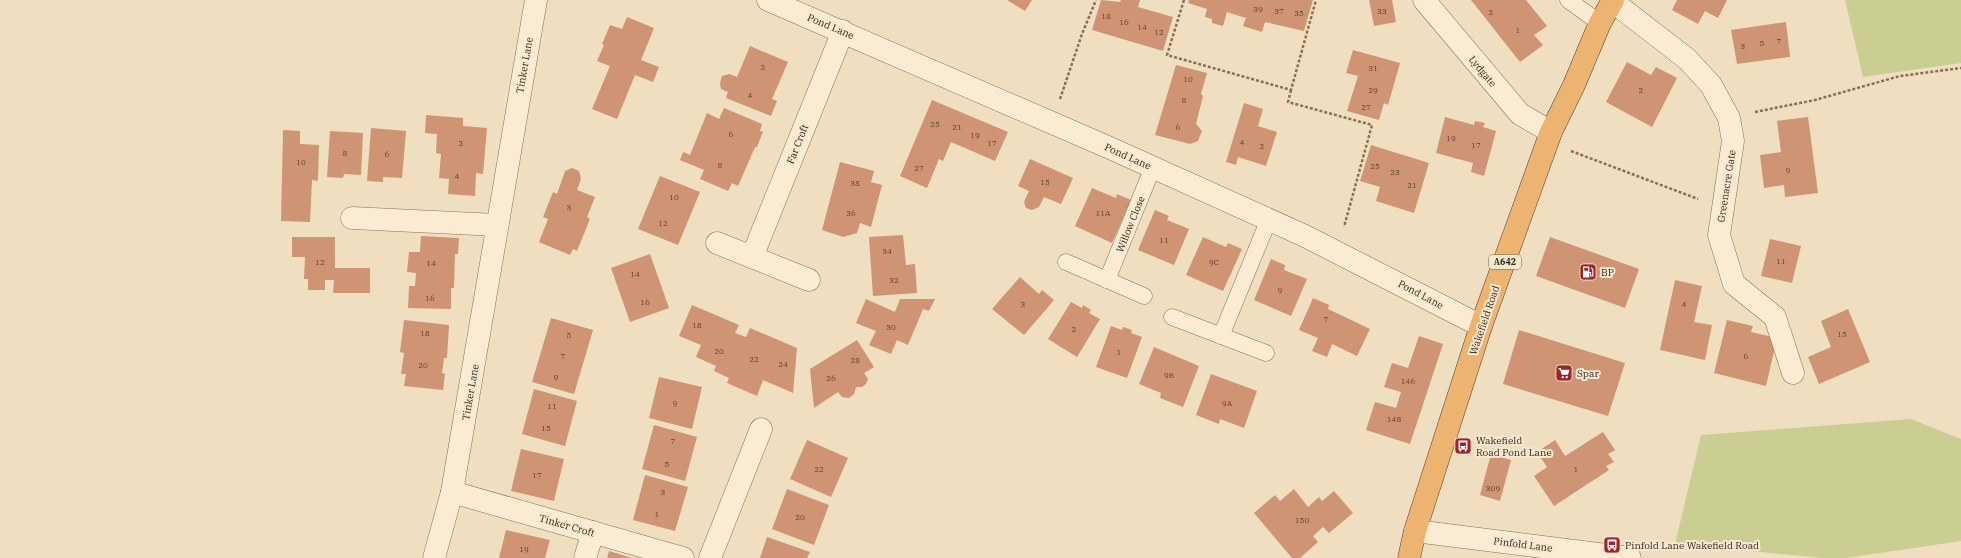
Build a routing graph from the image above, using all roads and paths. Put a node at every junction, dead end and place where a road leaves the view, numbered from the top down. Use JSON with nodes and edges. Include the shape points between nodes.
{"nodes":[{"id":1,"x":536,"y":0,"type":"edge"},
{"id":2,"x":768,"y":0,"type":"edge"},
{"id":3,"x":1096,"y":0,"type":"edge"},
{"id":4,"x":1184,"y":0,"type":"edge"},
{"id":5,"x":1316,"y":0,"type":"edge"},
{"id":6,"x":1424,"y":0,"type":"edge"},
{"id":7,"x":1568,"y":0,"type":"edge"},
{"id":8,"x":1613,"y":0,"type":"edge"},
{"id":9,"x":1600,"y":23,"type":"junction"},
{"id":10,"x":843,"y":31,"type":"junction"},
{"id":11,"x":1291,"y":90,"type":"junction"},
{"id":12,"x":1054,"y":123,"type":"junction"},
{"id":13,"x":1551,"y":132,"type":"junction"},
{"id":14,"x":1153,"y":167,"type":"junction"},
{"id":15,"x":352,"y":218,"type":"dead end"},
{"id":16,"x":1269,"y":219,"type":"junction"},
{"id":17,"x":497,"y":225,"type":"junction"},
{"id":18,"x":717,"y":243,"type":"dead end"},
{"id":19,"x":1338,"y":251,"type":"junction"},
{"id":20,"x":752,"y":257,"type":"junction"},
{"id":21,"x":1066,"y":262,"type":"dead end"},
{"id":22,"x":809,"y":280,"type":"dead end"},
{"id":23,"x":1107,"y":280,"type":"junction"},
{"id":24,"x":1144,"y":296,"type":"dead end"},
{"id":25,"x":1172,"y":317,"type":"dead end"},
{"id":26,"x":1481,"y":326,"type":"junction"},
{"id":27,"x":1221,"y":336,"type":"junction"},
{"id":28,"x":1266,"y":353,"type":"dead end"},
{"id":29,"x":1793,"y":373,"type":"dead end"},
{"id":30,"x":761,"y":428,"type":"dead end"},
{"id":31,"x":452,"y":492,"type":"junction"},
{"id":32,"x":1415,"y":531,"type":"junction"},
{"id":33,"x":593,"y":532,"type":"junction"},
{"id":34,"x":434,"y":558,"type":"edge"},
{"id":35,"x":585,"y":558,"type":"edge"},
{"id":36,"x":683,"y":558,"type":"edge"},
{"id":37,"x":710,"y":558,"type":"edge"},
{"id":38,"x":1409,"y":558,"type":"edge"},
{"id":39,"x":1630,"y":558,"type":"edge"}],
"edges":[{"from":1,"to":17,"type":"street","name":"Tinker Lane"},
{"from":2,"to":10,"type":"street","name":"Pond Lane"},
{"from":3,"to":12,"type":"path","via":[[1082,34]]},
{"from":4,"to":11,"type":"path","via":[[1167,55]]},
{"from":5,"to":11,"type":"path"},
{"from":6,"to":13,"type":"street","name":"Lydgate","via":[[1520,114]]},
{"from":7,"to":9,"type":"lane"},
{"from":8,"to":9,"type":"highway","name":"Wakefield Road","number":"A642"},
{"from":8,"to":29,"type":"street","name":"Greenacre Gate","via":[[1687,59],[1711,85],[1729,118],[1733,141],[1719,234],[1734,284],[1775,317]]},
{"from":9,"to":13,"type":"highway","name":"Wakefield Road","number":"A642"},
{"from":10,"to":12,"type":"street","name":"Pond Lane"},
{"from":10,"to":20,"type":"street","name":"Far Croft"},
{"from":11,"to":19,"type":"path","via":[[1288,102],[1372,125]]},
{"from":12,"to":14,"type":"street","name":"Pond Lane"},
{"from":13,"to":26,"type":"highway","name":"Wakefield Road","number":"A642"},
{"from":14,"to":16,"type":"street","name":"Pond Lane"},
{"from":14,"to":23,"type":"lane","name":"Willow Close"},
{"from":15,"to":17,"type":"street"},
{"from":16,"to":19,"type":"street","name":"Pond Lane"},
{"from":16,"to":27,"type":"lane"},
{"from":17,"to":31,"type":"street","name":"Tinker Lane"},
{"from":18,"to":20,"type":"street"},
{"from":19,"to":26,"type":"street","name":"Pond Lane"},
{"from":20,"to":22,"type":"street"},
{"from":21,"to":23,"type":"lane"},
{"from":23,"to":24,"type":"lane"},
{"from":25,"to":27,"type":"lane"},
{"from":26,"to":32,"type":"highway","name":"Wakefield Road","number":"A642"},
{"from":27,"to":28,"type":"lane"},
{"from":30,"to":37,"type":"street"},
{"from":31,"to":33,"type":"street","name":"Tinker Croft"},
{"from":31,"to":34,"type":"street","name":"Tinker Lane"},
{"from":32,"to":38,"type":"highway","name":"Wakefield Road","number":"A642"},
{"from":32,"to":39,"type":"street","name":"Pinfold Lane"},
{"from":33,"to":35,"type":"street"},
{"from":33,"to":36,"type":"street","name":"Tinker Croft"}]}
